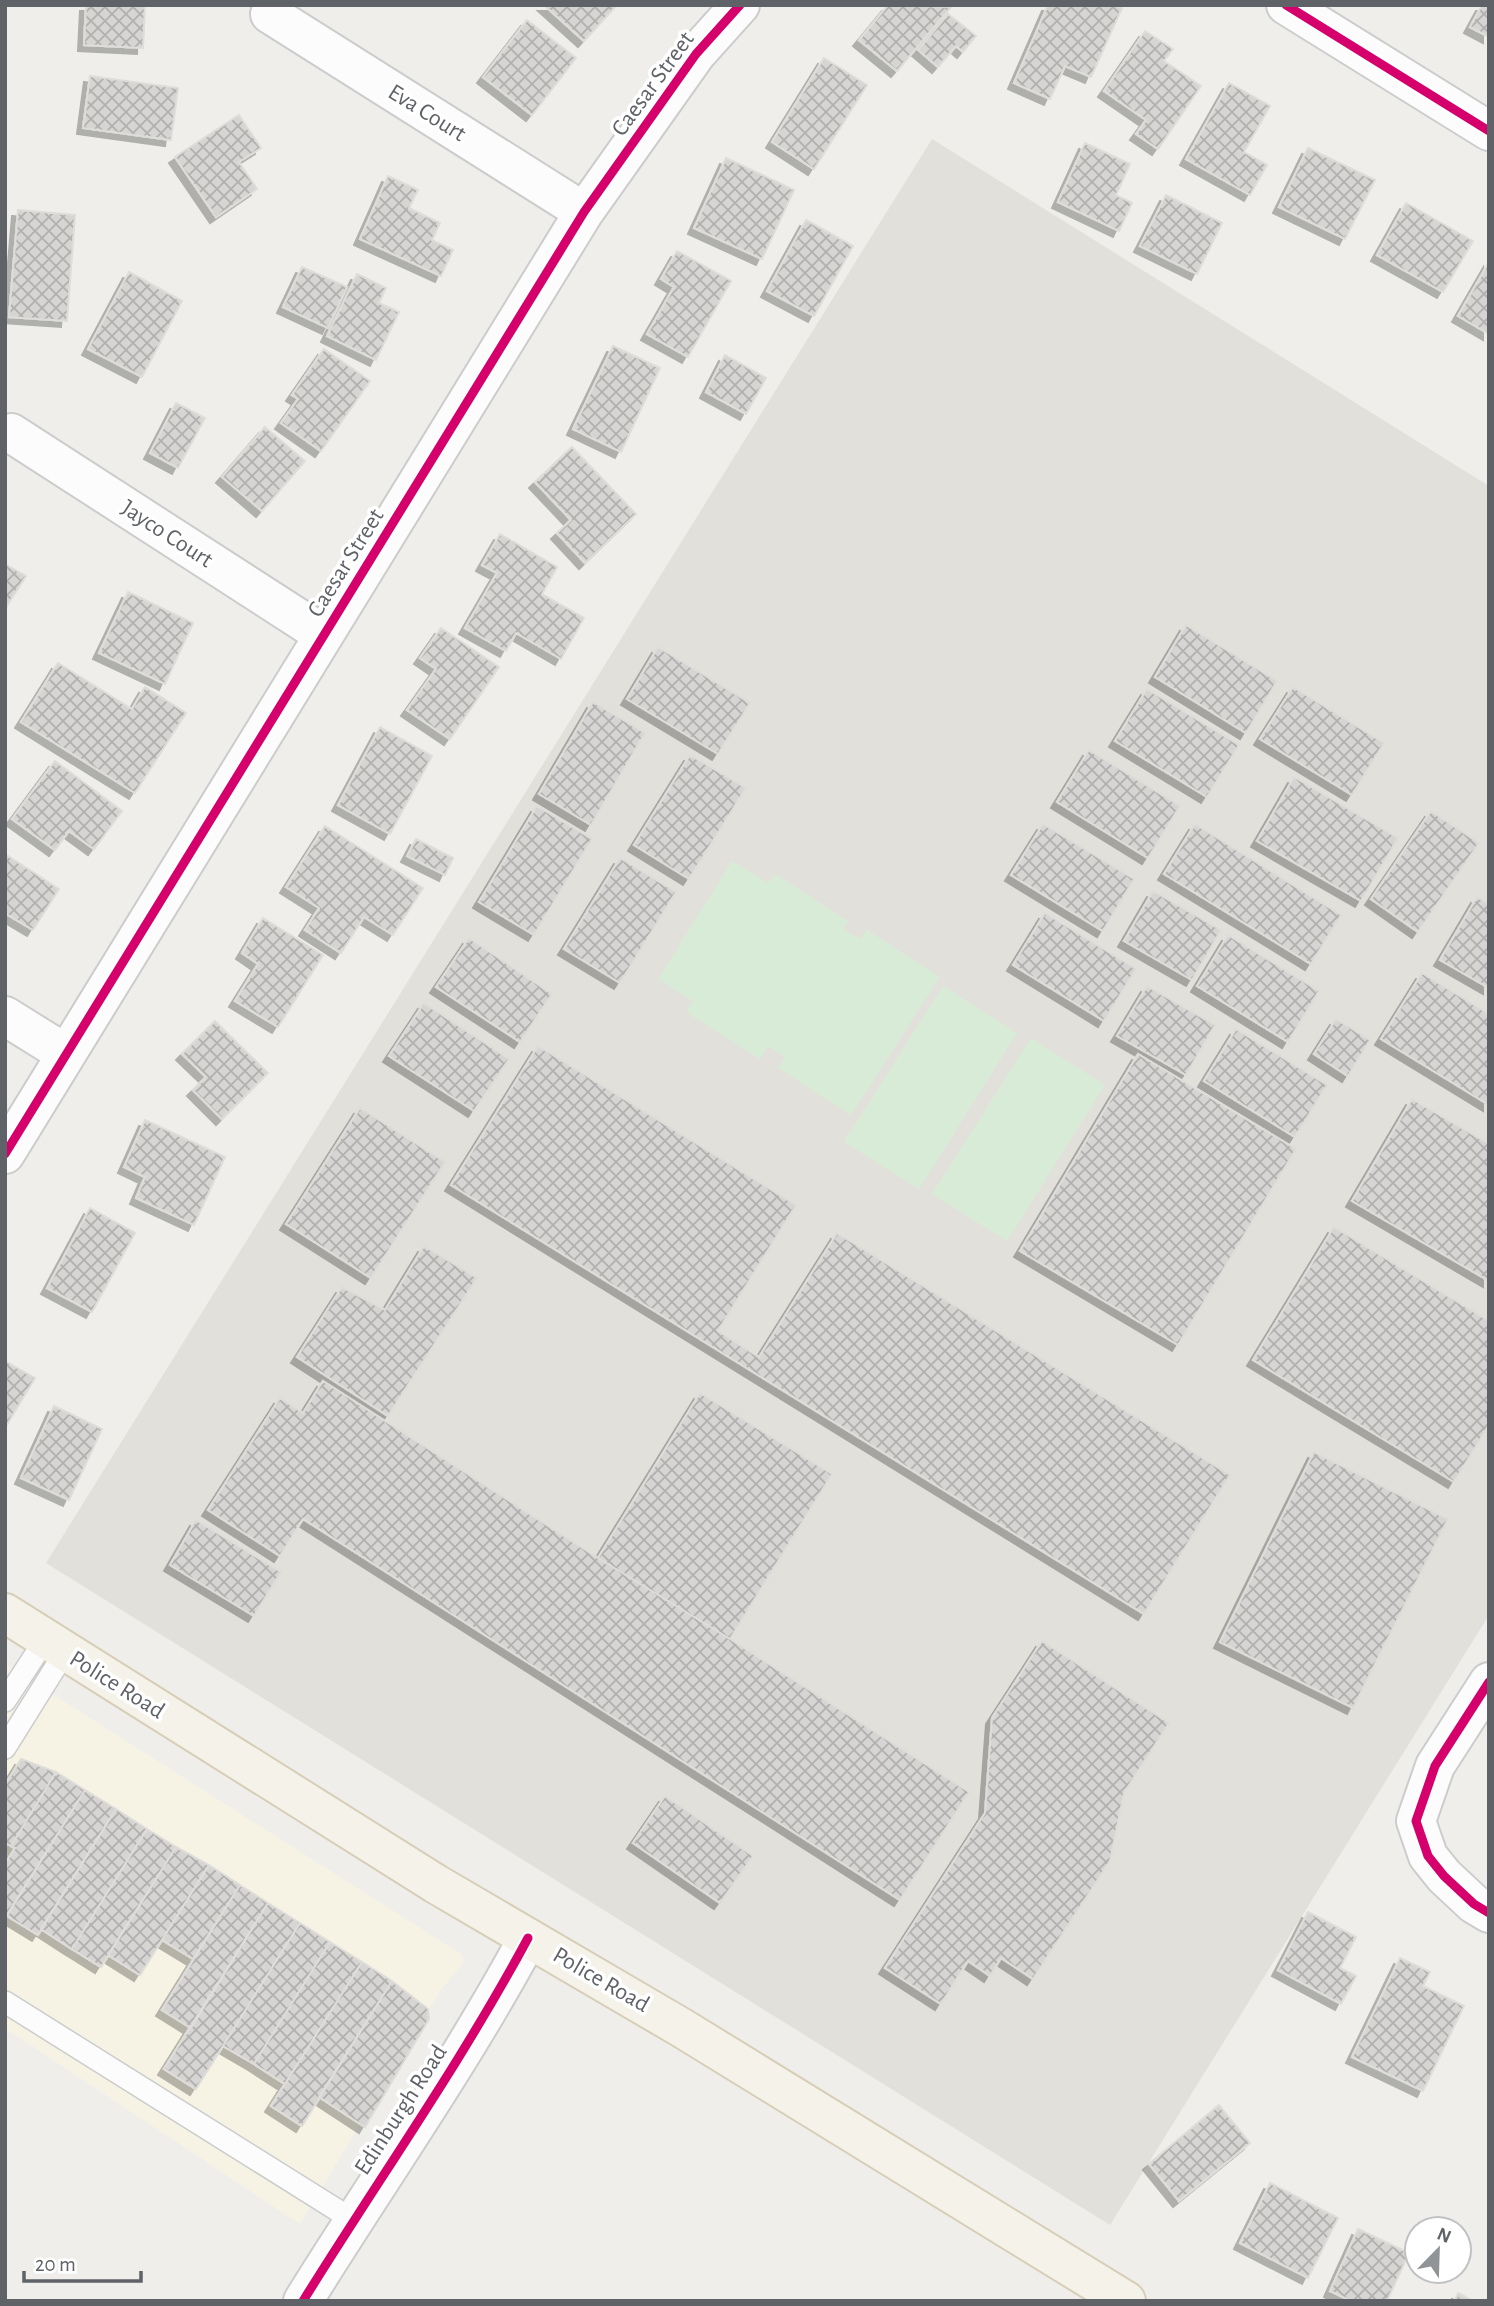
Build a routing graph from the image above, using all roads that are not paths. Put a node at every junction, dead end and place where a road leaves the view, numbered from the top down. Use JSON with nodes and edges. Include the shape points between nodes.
{"nodes":[{"id":1,"x":740,"y":5,"type":"edge"},
{"id":2,"x":1286,"y":5,"type":"edge"},
{"id":3,"x":270,"y":15,"type":"dead end"},
{"id":4,"x":1489,"y":131,"type":"edge"},
{"id":5,"x":584,"y":212,"type":"junction"},
{"id":6,"x":11,"y":433,"type":"dead end"},
{"id":7,"x":324,"y":635,"type":"junction"},
{"id":8,"x":5,"y":1016,"type":"edge"},
{"id":9,"x":66,"y":1054,"type":"junction"},
{"id":10,"x":5,"y":1154,"type":"edge"},
{"id":11,"x":5,"y":1613,"type":"edge"},
{"id":12,"x":55,"y":1646,"type":"junction"},
{"id":13,"x":1489,"y":1682,"type":"edge"},
{"id":14,"x":5,"y":1701,"type":"edge"},
{"id":15,"x":5,"y":1748,"type":"edge"},
{"id":16,"x":1489,"y":1913,"type":"edge"},
{"id":17,"x":528,"y":1938,"type":"junction"},
{"id":18,"x":5,"y":2003,"type":"edge"},
{"id":19,"x":353,"y":2220,"type":"junction"},
{"id":20,"x":303,"y":2301,"type":"edge"},
{"id":21,"x":1126,"y":2301,"type":"edge"}],
"edges":[{"from":1,"to":5,"type":"street","name":"Caesar Street","via":[[696,54]]},
{"from":2,"to":4,"type":"street"},
{"from":3,"to":5,"type":"street","name":"Eva Court"},
{"from":5,"to":7,"type":"street","name":"Caesar Street"},
{"from":6,"to":7,"type":"street","name":"Jayco Court"},
{"from":7,"to":9,"type":"street","name":"Caesar Street"},
{"from":8,"to":9,"type":"street"},
{"from":9,"to":10,"type":"street","name":"Caesar Street"},
{"from":11,"to":12,"type":"main road","name":"Police Road"},
{"from":12,"to":14,"type":"lane"},
{"from":12,"to":15,"type":"lane"},
{"from":12,"to":17,"type":"main road","name":"Police Road"},
{"from":13,"to":16,"type":"street","via":[[1435,1766],[1416,1821],[1428,1856],[1444,1876]]},
{"from":17,"to":19,"type":"street","name":"Edinburgh Road","via":[[489,2011]]},
{"from":17,"to":21,"type":"main road","name":"Police Road"},
{"from":18,"to":19,"type":"lane"},
{"from":19,"to":20,"type":"street","name":"Edinburgh Road"}]}
